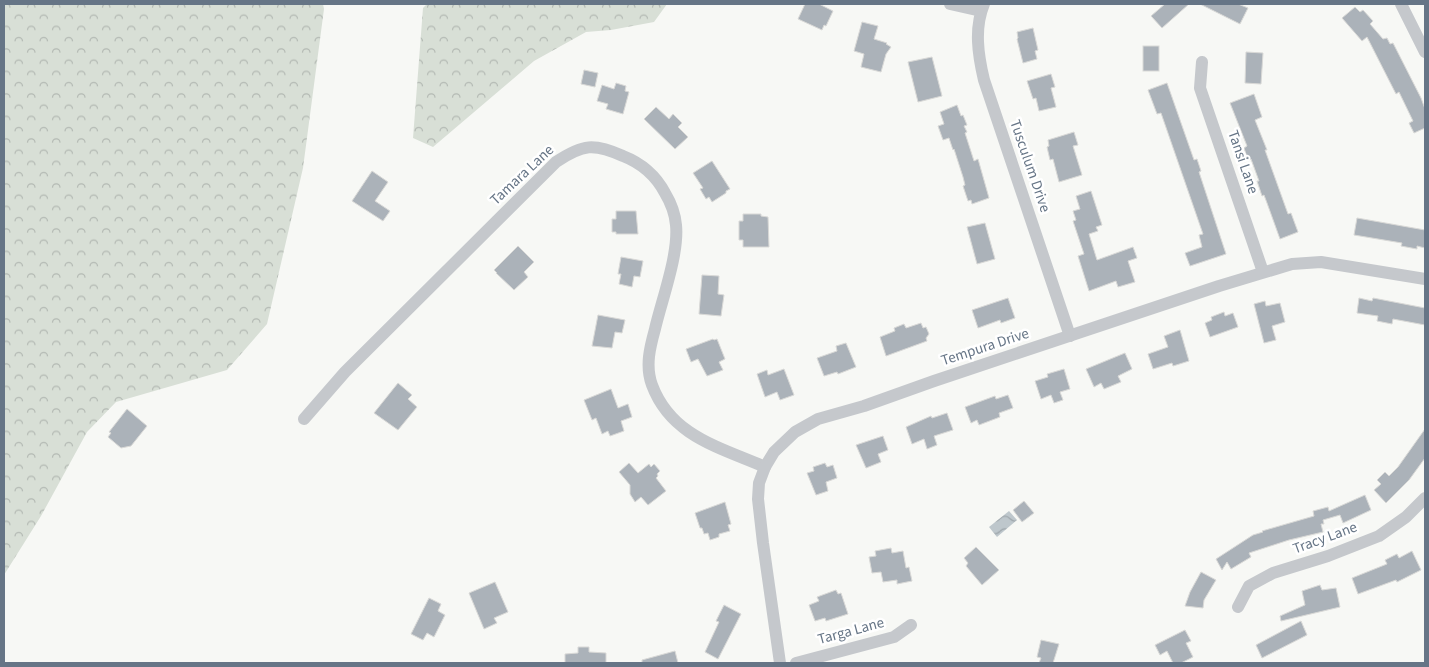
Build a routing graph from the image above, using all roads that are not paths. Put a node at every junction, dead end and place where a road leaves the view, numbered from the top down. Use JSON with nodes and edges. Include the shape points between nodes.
{"nodes":[{"id":1,"x":950,"y":4,"type":"edge"},
{"id":2,"x":1401,"y":4,"type":"edge"},
{"id":3,"x":983,"y":7,"type":"edge"},
{"id":4,"x":1425,"y":52,"type":"edge"},
{"id":5,"x":1202,"y":62,"type":"dead end"},
{"id":6,"x":1263,"y":272,"type":"junction"},
{"id":7,"x":1425,"y":279,"type":"edge"},
{"id":8,"x":1070,"y":336,"type":"junction"},
{"id":9,"x":304,"y":419,"type":"dead end"},
{"id":10,"x":764,"y":467,"type":"junction"},
{"id":11,"x":1425,"y":498,"type":"edge"},
{"id":12,"x":1238,"y":607,"type":"dead end"},
{"id":13,"x":911,"y":625,"type":"dead end"},
{"id":14,"x":780,"y":663,"type":"edge"},
{"id":15,"x":796,"y":663,"type":"edge"}],
"edges":[{"from":1,"to":3,"type":"street"},
{"from":2,"to":4,"type":"street"},
{"from":3,"to":8,"type":"street","name":"Tusculum Drive","via":[[978,32],[984,80]]},
{"from":5,"to":6,"type":"street","name":"Tansi Lane","via":[[1200,88]]},
{"from":6,"to":7,"type":"street","name":"Tempura Drive","via":[[1292,264],[1322,262]]},
{"from":6,"to":8,"type":"street","name":"Tempura Drive"},
{"from":8,"to":10,"type":"street","name":"Tempura Drive","via":[[818,420],[784,441]]},
{"from":9,"to":10,"type":"street","name":"Tamara Lane","via":[[345,372],[549,168],[572,151],[591,146],[611,151],[645,168],[660,184],[672,205],[676,236],[648,370],[656,395],[683,429]]},
{"from":10,"to":14,"type":"street","name":"Tempura Drive","via":[[758,499]]},
{"from":11,"to":12,"type":"street","name":"Tracy Lane","via":[[1406,517],[1379,536],[1272,573],[1249,586]]},
{"from":13,"to":15,"type":"street","name":"Targa Lane","via":[[894,636]]}]}
